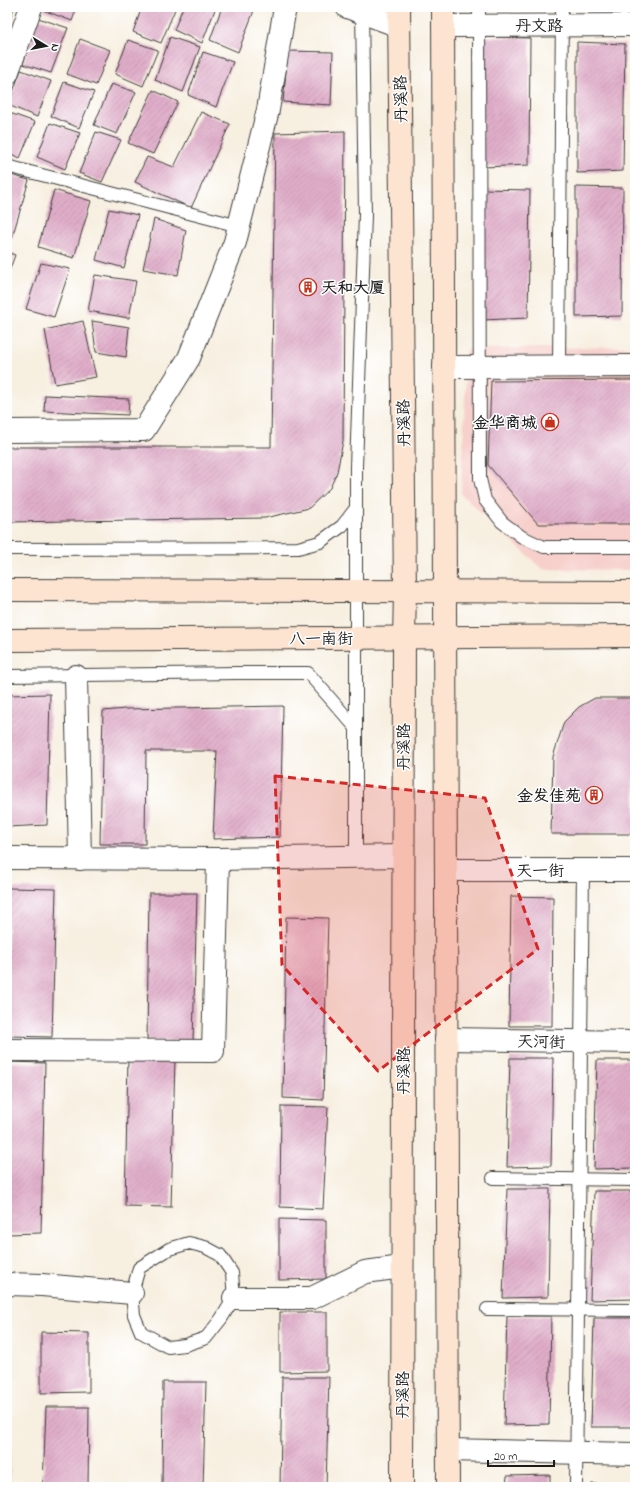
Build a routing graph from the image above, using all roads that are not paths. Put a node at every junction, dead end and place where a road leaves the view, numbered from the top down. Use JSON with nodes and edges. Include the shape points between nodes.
{"nodes":[{"id":1,"x":31,"y":7,"type":"edge"},
{"id":2,"x":285,"y":7,"type":"edge"},
{"id":3,"x":357,"y":9,"type":"edge"},
{"id":4,"x":399,"y":16,"type":"edge"},
{"id":5,"x":479,"y":16,"type":"edge"},
{"id":6,"x":562,"y":16,"type":"edge"},
{"id":7,"x":443,"y":17,"type":"edge"},
{"id":8,"x":635,"y":25,"type":"edge"},
{"id":9,"x":9,"y":63,"type":"edge"},
{"id":10,"x":7,"y":166,"type":"edge"},
{"id":11,"x":239,"y":226,"type":"junction"},
{"id":12,"x":480,"y":366,"type":"junction"},
{"id":13,"x":559,"y":366,"type":"junction"},
{"id":14,"x":635,"y":366,"type":"edge"},
{"id":15,"x":444,"y":367,"type":"junction"},
{"id":16,"x":7,"y":431,"type":"edge"},
{"id":17,"x":356,"y":508,"type":"junction"},
{"id":18,"x":635,"y":547,"type":"edge"},
{"id":19,"x":7,"y":549,"type":"edge"},
{"id":20,"x":7,"y":590,"type":"edge"},
{"id":21,"x":356,"y":591,"type":"junction"},
{"id":22,"x":405,"y":592,"type":"junction"},
{"id":23,"x":445,"y":592,"type":"junction"},
{"id":24,"x":635,"y":592,"type":"edge"},
{"id":25,"x":635,"y":636,"type":"edge"},
{"id":26,"x":445,"y":637,"type":"junction"},
{"id":27,"x":356,"y":638,"type":"junction"},
{"id":28,"x":404,"y":638,"type":"junction"},
{"id":29,"x":7,"y":640,"type":"edge"},
{"id":30,"x":7,"y":676,"type":"edge"},
{"id":31,"x":76,"y":676,"type":"junction"},
{"id":32,"x":356,"y":728,"type":"junction"},
{"id":33,"x":356,"y":856,"type":"junction"},
{"id":34,"x":403,"y":856,"type":"junction"},
{"id":35,"x":7,"y":858,"type":"edge"},
{"id":36,"x":80,"y":859,"type":"junction"},
{"id":37,"x":218,"y":860,"type":"junction"},
{"id":38,"x":446,"y":870,"type":"junction"},
{"id":39,"x":583,"y":870,"type":"junction"},
{"id":40,"x":635,"y":870,"type":"edge"},
{"id":41,"x":446,"y":1039,"type":"junction"},
{"id":42,"x":580,"y":1041,"type":"junction"},
{"id":43,"x":635,"y":1042,"type":"edge"},
{"id":44,"x":7,"y":1050,"type":"edge"},
{"id":45,"x":493,"y":1178,"type":"dead end"},
{"id":46,"x":579,"y":1179,"type":"junction"},
{"id":47,"x":635,"y":1180,"type":"edge"},
{"id":48,"x":402,"y":1267,"type":"junction"},
{"id":49,"x":7,"y":1284,"type":"edge"},
{"id":50,"x":132,"y":1293,"type":"junction"},
{"id":51,"x":234,"y":1298,"type":"junction"},
{"id":52,"x":487,"y":1309,"type":"dead end"},
{"id":53,"x":578,"y":1310,"type":"junction"},
{"id":54,"x":635,"y":1310,"type":"edge"},
{"id":55,"x":448,"y":1450,"type":"junction"},
{"id":56,"x":577,"y":1452,"type":"junction"},
{"id":57,"x":635,"y":1454,"type":"edge"},
{"id":58,"x":402,"y":1487,"type":"edge"},
{"id":59,"x":448,"y":1487,"type":"edge"},
{"id":60,"x":576,"y":1487,"type":"edge"}],
"edges":[{"from":1,"to":9,"type":"street"},
{"from":2,"to":11,"type":"street","via":[[268,110]]},
{"from":3,"to":4,"type":"street"},
{"from":3,"to":17,"type":"lane","via":[[364,215]]},
{"from":4,"to":22,"type":"main road","name":"丹溪路"},
{"from":5,"to":6,"type":"street","name":"丹文路"},
{"from":5,"to":7,"type":"street","name":"丹文路"},
{"from":5,"to":12,"type":"lane"},
{"from":6,"to":8,"type":"street","name":"丹文路"},
{"from":6,"to":13,"type":"lane"},
{"from":7,"to":15,"type":"main road"},
{"from":10,"to":11,"type":"lane"},
{"from":11,"to":16,"type":"street","via":[[236,242],[189,358],[144,430]]},
{"from":12,"to":13,"type":"street"},
{"from":12,"to":15,"type":"street"},
{"from":12,"to":18,"type":"lane","via":[[480,479],[485,500],[502,522],[522,537],[544,548]]},
{"from":13,"to":14,"type":"street"},
{"from":15,"to":23,"type":"main road"},
{"from":17,"to":19,"type":"lane","via":[[342,526],[320,542],[298,548]]},
{"from":17,"to":21,"type":"lane"},
{"from":20,"to":21,"type":"main road"},
{"from":21,"to":22,"type":"main road"},
{"from":21,"to":27,"type":"lane"},
{"from":22,"to":23,"type":"main road"},
{"from":22,"to":28,"type":"main road","name":"丹溪路"},
{"from":23,"to":24,"type":"main road"},
{"from":23,"to":26,"type":"main road"},
{"from":25,"to":26,"type":"main road","name":"八一南街"},
{"from":26,"to":28,"type":"main road","name":"八一南街"},
{"from":26,"to":38,"type":"main road"},
{"from":27,"to":28,"type":"main road","name":"八一南街"},
{"from":27,"to":29,"type":"main road","name":"八一南街"},
{"from":27,"to":32,"type":"lane"},
{"from":28,"to":34,"type":"main road","name":"丹溪路"},
{"from":30,"to":31,"type":"lane"},
{"from":31,"to":32,"type":"lane","via":[[308,673]]},
{"from":31,"to":36,"type":"street"},
{"from":32,"to":33,"type":"lane"},
{"from":33,"to":34,"type":"street"},
{"from":33,"to":37,"type":"street"},
{"from":34,"to":48,"type":"main road","name":"丹溪路"},
{"from":35,"to":36,"type":"street"},
{"from":36,"to":37,"type":"street"},
{"from":37,"to":44,"type":"street","via":[[213,1051]]},
{"from":38,"to":39,"type":"street","name":"天一街"},
{"from":38,"to":41,"type":"main road"},
{"from":39,"to":40,"type":"street","name":"天一街"},
{"from":39,"to":42,"type":"lane"},
{"from":41,"to":42,"type":"street","name":"天河街"},
{"from":41,"to":55,"type":"main road"},
{"from":42,"to":43,"type":"street","name":"天河街"},
{"from":42,"to":46,"type":"lane"},
{"from":45,"to":46,"type":"lane"},
{"from":46,"to":47,"type":"lane"},
{"from":46,"to":53,"type":"lane"},
{"from":48,"to":51,"type":"street","via":[[365,1272],[312,1298]]},
{"from":48,"to":58,"type":"main road","name":"丹溪路"},
{"from":49,"to":50,"type":"street"},
{"from":50,"to":51,"type":"lane","via":[[134,1315],[141,1332],[168,1347],[206,1338]]},
{"from":50,"to":51,"type":"lane","via":[[139,1268],[169,1249],[189,1243],[205,1246],[220,1255],[232,1273]]},
{"from":52,"to":53,"type":"lane"},
{"from":53,"to":54,"type":"lane"},
{"from":53,"to":56,"type":"lane"},
{"from":55,"to":56,"type":"street"},
{"from":55,"to":59,"type":"main road"},
{"from":56,"to":57,"type":"street"},
{"from":56,"to":60,"type":"lane"}]}
